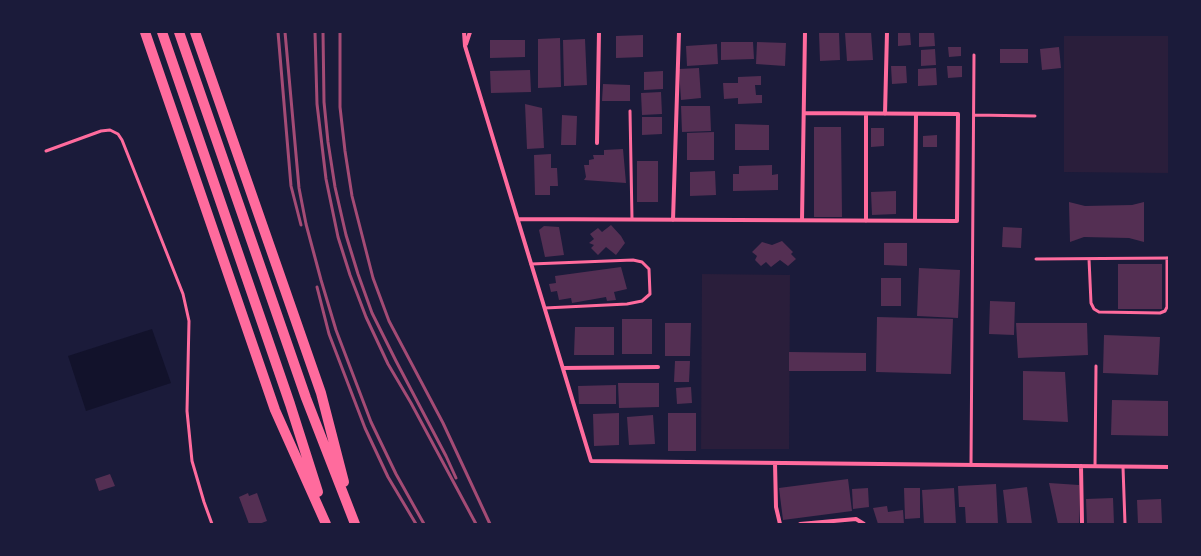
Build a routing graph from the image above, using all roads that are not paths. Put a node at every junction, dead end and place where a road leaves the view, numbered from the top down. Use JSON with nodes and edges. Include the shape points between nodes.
{"nodes":[{"id":1,"x":145,"y":32,"type":"edge"},
{"id":2,"x":162,"y":32,"type":"edge"},
{"id":3,"x":179,"y":32,"type":"edge"},
{"id":4,"x":195,"y":32,"type":"edge"},
{"id":5,"x":464,"y":32,"type":"edge"},
{"id":6,"x":470,"y":32,"type":"edge"},
{"id":7,"x":599,"y":32,"type":"edge"},
{"id":8,"x":679,"y":32,"type":"edge"},
{"id":9,"x":805,"y":32,"type":"edge"},
{"id":10,"x":887,"y":32,"type":"edge"},
{"id":11,"x":465,"y":46,"type":"junction"},
{"id":12,"x":974,"y":55,"type":"dead end"},
{"id":13,"x":630,"y":111,"type":"dead end"},
{"id":14,"x":804,"y":113,"type":"junction"},
{"id":15,"x":866,"y":114,"type":"junction"},
{"id":16,"x":885,"y":114,"type":"junction"},
{"id":17,"x":916,"y":114,"type":"junction"},
{"id":18,"x":974,"y":115,"type":"junction"},
{"id":19,"x":1035,"y":116,"type":"dead end"},
{"id":20,"x":597,"y":143,"type":"dead end"},
{"id":21,"x":46,"y":151,"type":"dead end"},
{"id":22,"x":518,"y":219,"type":"junction"},
{"id":23,"x":632,"y":219,"type":"junction"},
{"id":24,"x":673,"y":220,"type":"junction"},
{"id":25,"x":802,"y":220,"type":"junction"},
{"id":26,"x":866,"y":221,"type":"junction"},
{"id":27,"x":914,"y":221,"type":"junction"},
{"id":28,"x":1168,"y":258,"type":"edge"},
{"id":29,"x":1036,"y":259,"type":"dead end"},
{"id":30,"x":1089,"y":259,"type":"junction"},
{"id":31,"x":531,"y":264,"type":"junction"},
{"id":32,"x":545,"y":308,"type":"junction"},
{"id":33,"x":1096,"y":366,"type":"dead end"},
{"id":34,"x":658,"y":367,"type":"dead end"},
{"id":35,"x":563,"y":368,"type":"junction"},
{"id":36,"x":774,"y":463,"type":"junction"},
{"id":37,"x":971,"y":465,"type":"junction"},
{"id":38,"x":1081,"y":466,"type":"junction"},
{"id":39,"x":1095,"y":466,"type":"junction"},
{"id":40,"x":1123,"y":467,"type":"junction"},
{"id":41,"x":1169,"y":467,"type":"edge"},
{"id":42,"x":212,"y":524,"type":"edge"},
{"id":43,"x":327,"y":524,"type":"edge"},
{"id":44,"x":355,"y":524,"type":"edge"},
{"id":45,"x":780,"y":524,"type":"edge"},
{"id":46,"x":800,"y":524,"type":"edge"},
{"id":47,"x":864,"y":524,"type":"edge"},
{"id":48,"x":1082,"y":524,"type":"edge"},
{"id":49,"x":1125,"y":524,"type":"edge"}],
"edges":[{"from":1,"to":43,"type":"main road","via":[[275,410]]},
{"from":2,"to":43,"type":"main road","via":[[290,404]]},
{"from":3,"to":44,"type":"main road","via":[[306,398]]},
{"from":4,"to":44,"type":"main road","via":[[322,392]]},
{"from":5,"to":11,"type":"street"},
{"from":6,"to":11,"type":"street"},
{"from":7,"to":20,"type":"street"},
{"from":8,"to":24,"type":"street"},
{"from":9,"to":14,"type":"street"},
{"from":10,"to":16,"type":"street"},
{"from":11,"to":22,"type":"street"},
{"from":12,"to":18,"type":"lane"},
{"from":13,"to":23,"type":"lane"},
{"from":14,"to":15,"type":"street"},
{"from":14,"to":25,"type":"street"},
{"from":15,"to":16,"type":"street"},
{"from":15,"to":26,"type":"street"},
{"from":16,"to":17,"type":"street"},
{"from":17,"to":27,"type":"street"},
{"from":17,"to":27,"type":"street","via":[[958,114],[957,221]]},
{"from":18,"to":19,"type":"lane"},
{"from":18,"to":37,"type":"lane"},
{"from":21,"to":42,"type":"lane","via":[[100,131],[110,130],[118,134],[122,140],[183,294],[189,321],[187,411],[192,461]]},
{"from":22,"to":23,"type":"street"},
{"from":22,"to":31,"type":"street"},
{"from":23,"to":24,"type":"street"},
{"from":24,"to":25,"type":"street"},
{"from":25,"to":26,"type":"street"},
{"from":26,"to":27,"type":"street"},
{"from":28,"to":30,"type":"lane"},
{"from":28,"to":30,"type":"lane","via":[[1167,307],[1160,313],[1099,312],[1094,309],[1091,303]]},
{"from":29,"to":30,"type":"lane"},
{"from":31,"to":32,"type":"street"},
{"from":31,"to":32,"type":"lane","via":[[633,260],[642,262],[648,269],[650,294],[642,302]]},
{"from":32,"to":35,"type":"street"},
{"from":33,"to":39,"type":"lane"},
{"from":34,"to":35,"type":"street"},
{"from":35,"to":36,"type":"street","via":[[591,461]]},
{"from":36,"to":37,"type":"street"},
{"from":36,"to":45,"type":"street","via":[[776,507]]},
{"from":37,"to":38,"type":"street"},
{"from":38,"to":39,"type":"street"},
{"from":38,"to":48,"type":"street"},
{"from":39,"to":40,"type":"street"},
{"from":40,"to":41,"type":"street"},
{"from":40,"to":49,"type":"lane"},
{"from":46,"to":47,"type":"street","via":[[856,519]]}]}
